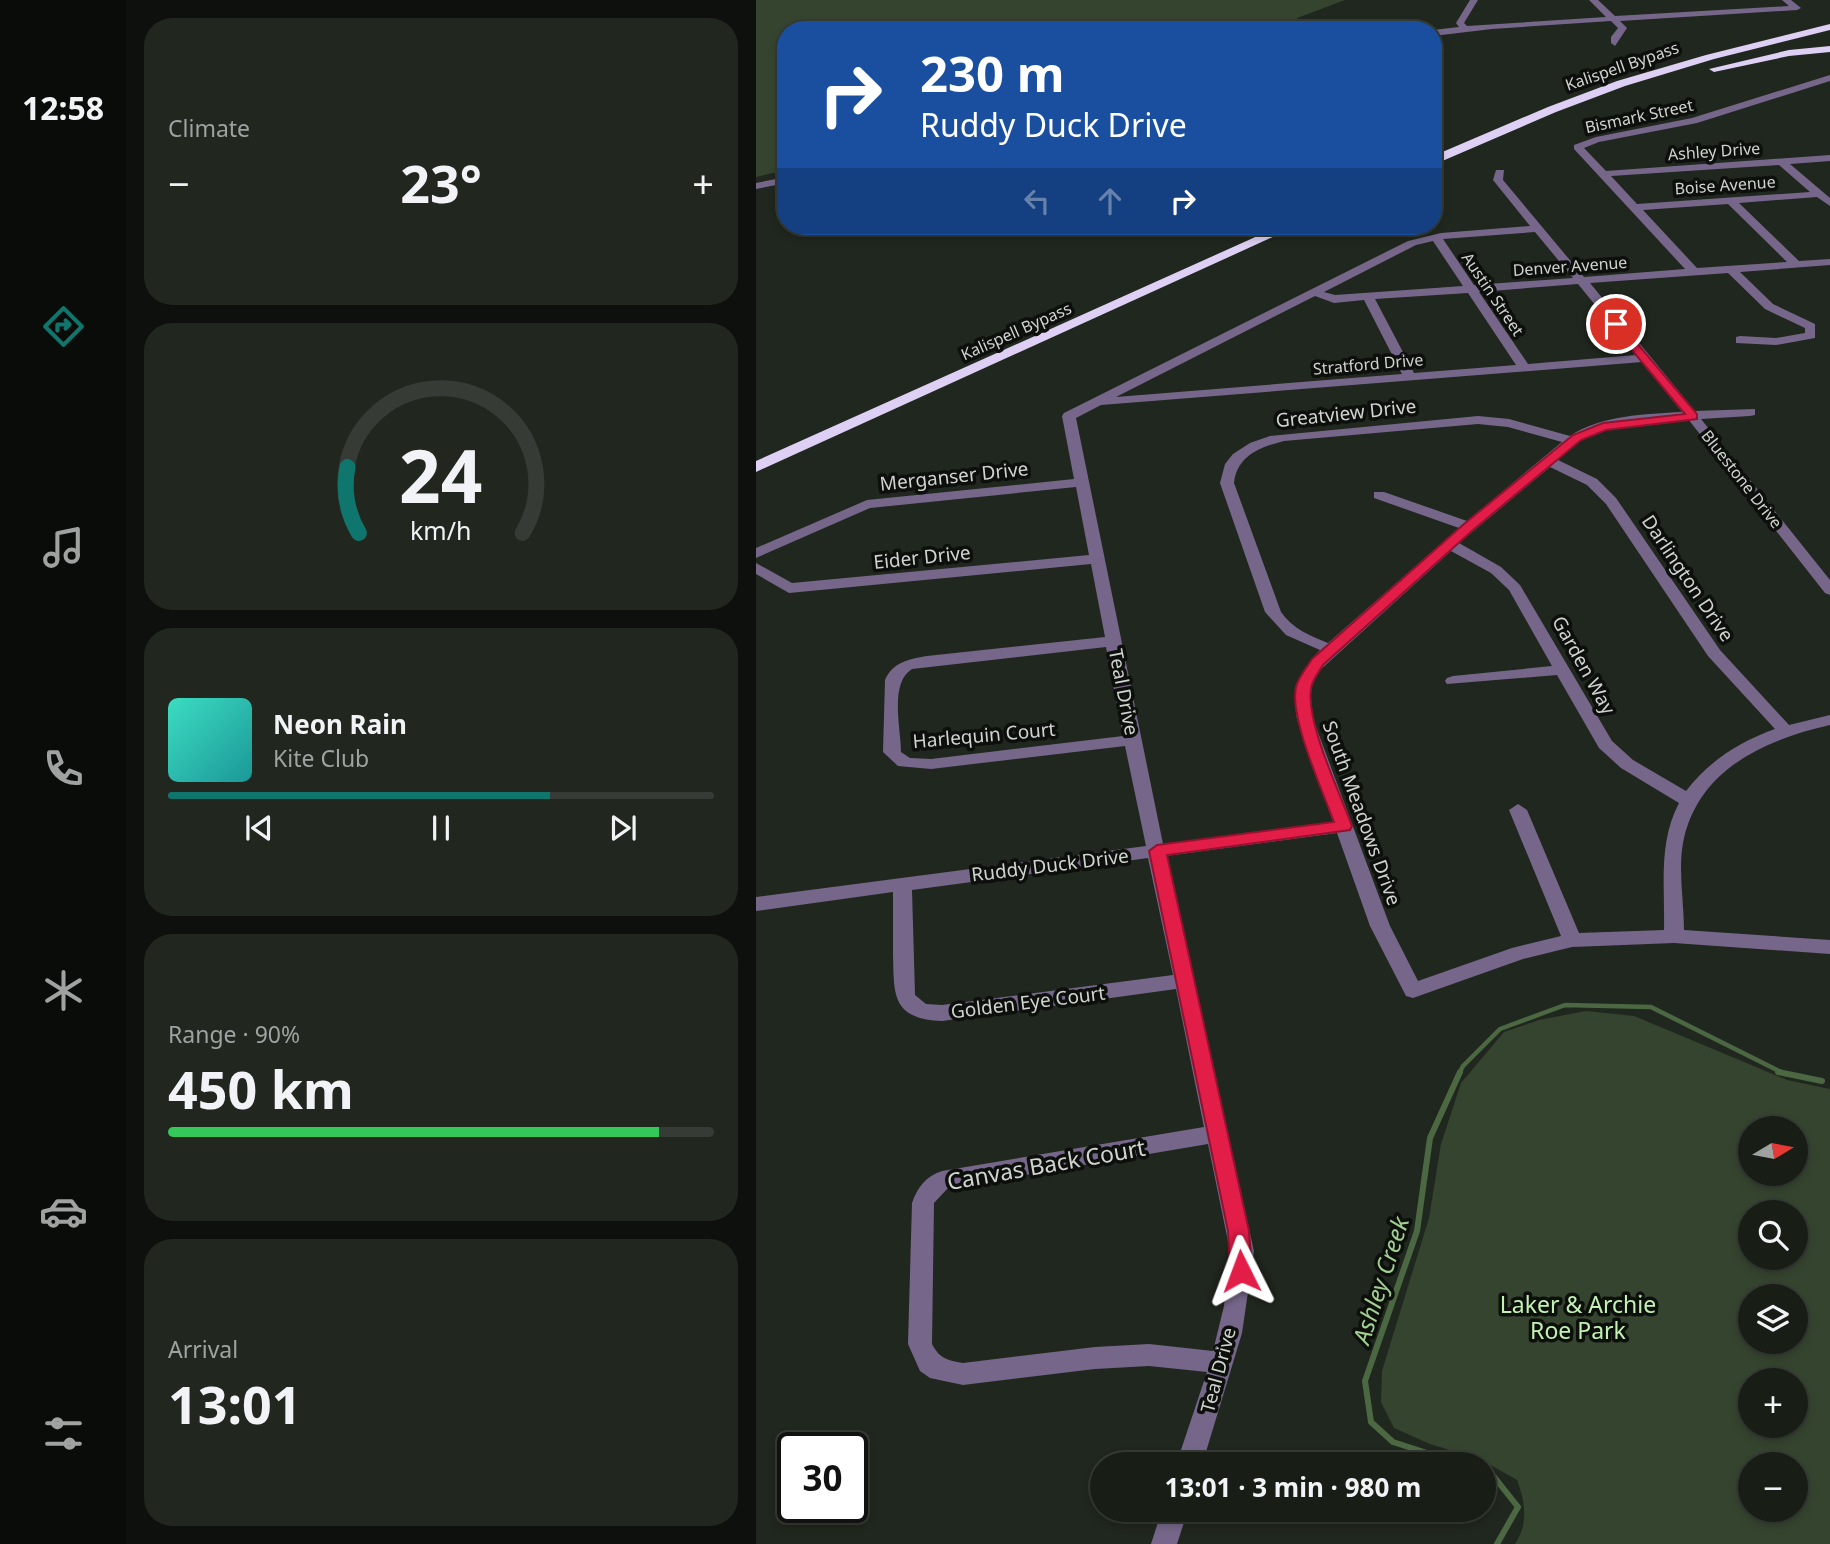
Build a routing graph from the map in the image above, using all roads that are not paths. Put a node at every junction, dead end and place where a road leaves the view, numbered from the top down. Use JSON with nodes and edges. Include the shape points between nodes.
{"nodes":[{"id":1,"x":1474,"y":0,"type":"edge"},
{"id":2,"x":1593,"y":0,"type":"edge"},
{"id":3,"x":1786,"y":0,"type":"edge"},
{"id":4,"x":1612,"y":20,"type":"junction"},
{"id":5,"x":1830,"y":24,"type":"edge"},
{"id":6,"x":1464,"y":29,"type":"junction"},
{"id":7,"x":1442,"y":32,"type":"edge"},
{"id":8,"x":1615,"y":43,"type":"dead end"},
{"id":9,"x":1830,"y":49,"type":"edge"},
{"id":10,"x":1830,"y":78,"type":"edge"},
{"id":11,"x":1442,"y":150,"type":"edge"},
{"id":12,"x":1452,"y":153,"type":"junction"},
{"id":13,"x":1442,"y":157,"type":"edge"},
{"id":14,"x":1830,"y":158,"type":"edge"},
{"id":15,"x":1782,"y":162,"type":"junction"},
{"id":16,"x":1500,"y":172,"type":"dead end"},
{"id":17,"x":1601,"y":174,"type":"junction"},
{"id":18,"x":777,"y":182,"type":"edge"},
{"id":19,"x":756,"y":186,"type":"edge"},
{"id":20,"x":1819,"y":194,"type":"junction"},
{"id":21,"x":1731,"y":201,"type":"junction"},
{"id":22,"x":1830,"y":204,"type":"edge"},
{"id":23,"x":1633,"y":208,"type":"junction"},
{"id":24,"x":1536,"y":229,"type":"junction"},
{"id":25,"x":1252,"y":235,"type":"edge"},
{"id":26,"x":1270,"y":235,"type":"edge"},
{"id":27,"x":1436,"y":237,"type":"junction"},
{"id":28,"x":1830,"y":262,"type":"edge"},
{"id":29,"x":1796,"y":264,"type":"junction"},
{"id":30,"x":1731,"y":269,"type":"junction"},
{"id":31,"x":1694,"y":272,"type":"junction"},
{"id":32,"x":1580,"y":281,"type":"junction"},
{"id":33,"x":1470,"y":289,"type":"junction"},
{"id":34,"x":1314,"y":292,"type":"junction"},
{"id":35,"x":1368,"y":297,"type":"junction"},
{"id":36,"x":1740,"y":340,"type":"dead end"},
{"id":37,"x":1645,"y":358,"type":"junction"},
{"id":38,"x":1525,"y":368,"type":"junction"},
{"id":39,"x":1410,"y":378,"type":"junction"},
{"id":40,"x":1095,"y":403,"type":"junction"},
{"id":41,"x":1750,"y":412,"type":"dead end"},
{"id":42,"x":1693,"y":417,"type":"junction"},
{"id":43,"x":1572,"y":441,"type":"junction"},
{"id":44,"x":756,"y":457,"type":"edge"},
{"id":45,"x":1549,"y":461,"type":"junction"},
{"id":46,"x":756,"y":467,"type":"edge"},
{"id":47,"x":1082,"y":482,"type":"junction"},
{"id":48,"x":1379,"y":495,"type":"dead end"},
{"id":49,"x":1469,"y":527,"type":"junction"},
{"id":50,"x":1450,"y":544,"type":"junction"},
{"id":51,"x":756,"y":554,"type":"edge"},
{"id":52,"x":1098,"y":559,"type":"junction"},
{"id":53,"x":756,"y":568,"type":"edge"},
{"id":54,"x":1830,"y":590,"type":"edge"},
{"id":55,"x":1114,"y":641,"type":"junction"},
{"id":56,"x":1332,"y":649,"type":"junction"},
{"id":57,"x":1562,"y":670,"type":"junction"},
{"id":58,"x":1453,"y":681,"type":"dead end"},
{"id":59,"x":1830,"y":720,"type":"edge"},
{"id":60,"x":1785,"y":730,"type":"junction"},
{"id":61,"x":1133,"y":740,"type":"junction"},
{"id":62,"x":1689,"y":800,"type":"junction"},
{"id":63,"x":1518,"y":810,"type":"dead end"},
{"id":64,"x":1344,"y":826,"type":"junction"},
{"id":65,"x":1157,"y":851,"type":"junction"},
{"id":66,"x":902,"y":884,"type":"junction"},
{"id":67,"x":756,"y":904,"type":"edge"},
{"id":68,"x":1674,"y":936,"type":"junction"},
{"id":69,"x":1572,"y":940,"type":"junction"},
{"id":70,"x":1830,"y":947,"type":"edge"},
{"id":71,"x":1185,"y":981,"type":"junction"},
{"id":72,"x":1217,"y":1134,"type":"junction"},
{"id":73,"x":1221,"y":1363,"type":"junction"},
{"id":74,"x":1193,"y":1452,"type":"edge"},
{"id":75,"x":1171,"y":1522,"type":"edge"},
{"id":76,"x":1164,"y":1544,"type":"edge"}],
"edges":[{"from":1,"to":6,"type":"street","via":[[1460,23]]},
{"from":2,"to":4,"type":"street"},
{"from":3,"to":4,"type":"street","via":[[1797,8]]},
{"from":4,"to":6,"type":"street"},
{"from":4,"to":8,"type":"street","via":[[1623,28]]},
{"from":5,"to":11,"type":"highway","name":"Kalispell Bypass","via":[[1720,49],[1620,79],[1545,105]]},
{"from":5,"to":12,"type":"highway","name":"Kalispell Bypass","via":[[1632,80]]},
{"from":6,"to":7,"type":"street"},
{"from":9,"to":12,"type":"highway","via":[[1780,55],[1663,81]]},
{"from":10,"to":17,"type":"street","name":"Bismark Street","via":[[1695,121],[1578,147]]},
{"from":12,"to":13,"type":"highway","name":"Kalispell Bypass"},
{"from":14,"to":15,"type":"street","name":"Ashley Drive"},
{"from":15,"to":17,"type":"street","name":"Ashley Drive"},
{"from":15,"to":20,"type":"street"},
{"from":16,"to":24,"type":"street","name":"Bluestone Drive","via":[[1499,180]]},
{"from":17,"to":23,"type":"street","name":"Bismark Street"},
{"from":18,"to":19,"type":"street"},
{"from":20,"to":21,"type":"street","name":"Boise Avenue"},
{"from":20,"to":22,"type":"street"},
{"from":21,"to":23,"type":"street","name":"Boise Avenue"},
{"from":21,"to":29,"type":"street"},
{"from":23,"to":31,"type":"street","name":"Bismark Street"},
{"from":24,"to":27,"type":"street","name":"Teal Drive"},
{"from":24,"to":32,"type":"street","name":"Bluestone Drive"},
{"from":25,"to":44,"type":"highway","name":"Kalispell Bypass"},
{"from":26,"to":46,"type":"highway","name":"Kalispell Bypass"},
{"from":27,"to":33,"type":"street","name":"Austin Street"},
{"from":27,"to":34,"type":"street","name":"Teal Drive","via":[[1403,247]]},
{"from":28,"to":29,"type":"street","name":"Denver Avenue"},
{"from":29,"to":30,"type":"street","name":"Denver Avenue"},
{"from":30,"to":31,"type":"street","name":"Denver Avenue"},
{"from":30,"to":36,"type":"street","via":[[1778,313],[1811,327],[1811,335],[1798,339]]},
{"from":31,"to":32,"type":"street","name":"Denver Avenue"},
{"from":32,"to":33,"type":"street","name":"Denver Avenue"},
{"from":32,"to":37,"type":"street","name":"Bluestone Drive"},
{"from":33,"to":35,"type":"street","name":"Denver Avenue"},
{"from":33,"to":38,"type":"street","name":"Austin Street"},
{"from":34,"to":35,"type":"street","name":"Denver Avenue","via":[[1334,299]]},
{"from":34,"to":40,"type":"street","name":"Teal Drive"},
{"from":35,"to":39,"type":"street"},
{"from":37,"to":38,"type":"street","name":"Stratford Drive"},
{"from":37,"to":42,"type":"street","name":"Bluestone Drive"},
{"from":38,"to":39,"type":"street","name":"Stratford Drive"},
{"from":39,"to":40,"type":"street","name":"Stratford Drive"},
{"from":40,"to":47,"type":"street","name":"Teal Drive","via":[[1069,416]]},
{"from":41,"to":42,"type":"street","name":"South Meadows Drive"},
{"from":42,"to":43,"type":"street","name":"South Meadows Drive","via":[[1603,426]]},
{"from":42,"to":54,"type":"street","name":"Bluestone Drive"},
{"from":43,"to":45,"type":"street","name":"South Meadows Drive"},
{"from":43,"to":56,"type":"street","name":"Greatview Drive","via":[[1509,424],[1467,420],[1284,437],[1241,454],[1229,468],[1227,483],[1273,612],[1291,633]]},
{"from":45,"to":49,"type":"street","name":"South Meadows Drive"},
{"from":45,"to":60,"type":"street","name":"Darlington Drive","via":[[1592,482],[1612,500],[1714,653]]},
{"from":47,"to":51,"type":"street","name":"Merganser Drive","via":[[867,504]]},
{"from":47,"to":52,"type":"street","name":"Teal Drive"},
{"from":48,"to":49,"type":"street"},
{"from":49,"to":50,"type":"street","name":"South Meadows Drive"},
{"from":50,"to":56,"type":"street","name":"South Meadows Drive"},
{"from":50,"to":57,"type":"street","name":"Garden Way","via":[[1510,581]]},
{"from":52,"to":53,"type":"street","name":"Eider Drive","via":[[789,588]]},
{"from":52,"to":55,"type":"street","name":"Teal Drive"},
{"from":55,"to":61,"type":"street","name":"Teal Drive"},
{"from":55,"to":61,"type":"street","name":"Harlequin Court","via":[[907,666],[897,672],[892,685],[892,752],[905,763],[931,764]]},
{"from":56,"to":64,"type":"street","name":"South Meadows Drive","via":[[1307,677],[1302,702]]},
{"from":57,"to":58,"type":"street"},
{"from":57,"to":62,"type":"street","name":"Garden Way","via":[[1605,744],[1634,769]]},
{"from":59,"to":60,"type":"street"},
{"from":60,"to":62,"type":"street","via":[[1726,759]]},
{"from":61,"to":65,"type":"street","name":"Teal Drive"},
{"from":62,"to":68,"type":"street","via":[[1674,846]]},
{"from":63,"to":69,"type":"street"},
{"from":64,"to":65,"type":"street","name":"Ruddy Duck Drive"},
{"from":64,"to":69,"type":"street","name":"South Meadows Drive","via":[[1380,926],[1413,991],[1519,953]]},
{"from":65,"to":66,"type":"street","name":"Ruddy Duck Drive"},
{"from":65,"to":71,"type":"street","name":"Teal Drive"},
{"from":66,"to":67,"type":"street","name":"Ruddy Duck Drive"},
{"from":66,"to":71,"type":"street","name":"Golden Eye Court","via":[[904,992],[919,1011],[942,1013]]},
{"from":68,"to":69,"type":"street"},
{"from":68,"to":70,"type":"street"},
{"from":71,"to":72,"type":"street","name":"Teal Drive"},
{"from":72,"to":73,"type":"street","name":"Teal Drive","via":[[1242,1251]]},
{"from":72,"to":73,"type":"street","name":"Canvas Back Court","via":[[942,1180],[923,1203],[919,1319],[923,1354],[929,1363],[950,1373],[1149,1355]]},
{"from":73,"to":74,"type":"street","name":"Teal Drive"},
{"from":75,"to":76,"type":"street"}]}
